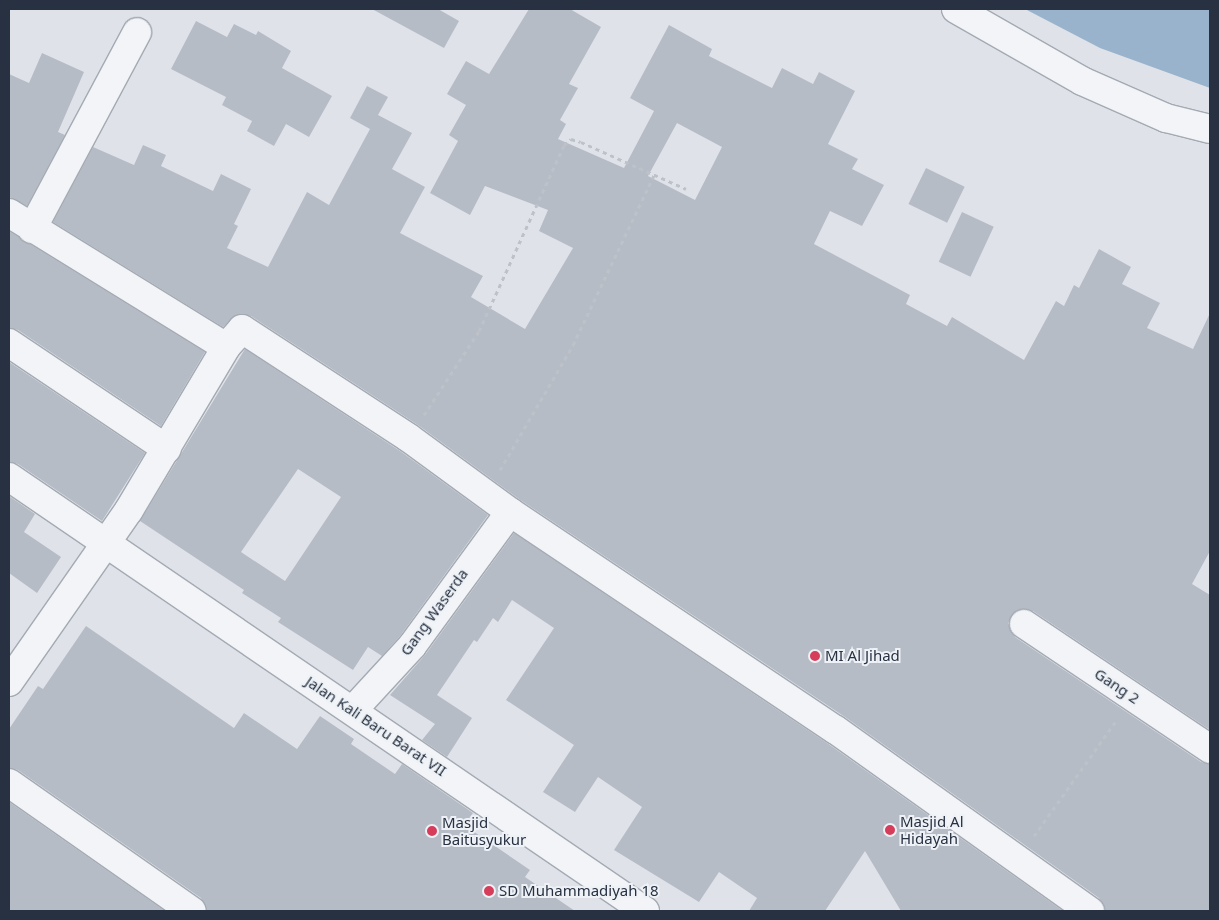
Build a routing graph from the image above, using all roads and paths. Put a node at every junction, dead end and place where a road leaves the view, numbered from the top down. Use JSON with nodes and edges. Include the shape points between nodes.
{"nodes":[{"id":1,"x":956,"y":9,"type":"edge"},
{"id":2,"x":136,"y":32,"type":"dead end"},
{"id":3,"x":1210,"y":128,"type":"edge"},
{"id":4,"x":656,"y":173,"type":"junction"},
{"id":5,"x":686,"y":189,"type":"dead end"},
{"id":6,"x":9,"y":213,"type":"edge"},
{"id":7,"x":32,"y":229,"type":"junction"},
{"id":8,"x":9,"y":343,"type":"edge"},
{"id":9,"x":226,"y":347,"type":"junction"},
{"id":10,"x":409,"y":438,"type":"junction"},
{"id":11,"x":167,"y":449,"type":"junction"},
{"id":12,"x":9,"y":477,"type":"edge"},
{"id":13,"x":485,"y":494,"type":"junction"},
{"id":14,"x":510,"y":512,"type":"junction"},
{"id":15,"x":106,"y":541,"type":"junction"},
{"id":16,"x":1024,"y":624,"type":"dead end"},
{"id":17,"x":9,"y":682,"type":"edge"},
{"id":18,"x":1133,"y":697,"type":"junction"},
{"id":19,"x":354,"y":710,"type":"junction"},
{"id":20,"x":1210,"y":749,"type":"edge"},
{"id":21,"x":9,"y":783,"type":"edge"},
{"id":22,"x":1016,"y":861,"type":"junction"},
{"id":23,"x":192,"y":911,"type":"edge"},
{"id":24,"x":645,"y":911,"type":"edge"},
{"id":25,"x":1090,"y":911,"type":"edge"}],
"edges":[{"from":1,"to":3,"type":"street","via":[[1082,81],[1166,118]]},
{"from":2,"to":7,"type":"street"},
{"from":4,"to":5,"type":"path"},
{"from":4,"to":10,"type":"path","via":[[571,139],[564,145],[479,330]]},
{"from":4,"to":13,"type":"path","via":[[574,345]]},
{"from":6,"to":7,"type":"street"},
{"from":7,"to":9,"type":"street"},
{"from":8,"to":11,"type":"street"},
{"from":9,"to":10,"type":"street","via":[[237,331],[247,330]]},
{"from":9,"to":11,"type":"street"},
{"from":10,"to":13,"type":"street"},
{"from":11,"to":15,"type":"street"},
{"from":12,"to":15,"type":"street","name":"Jalan Kali Baru Barat VII"},
{"from":13,"to":14,"type":"street"},
{"from":14,"to":19,"type":"street","name":"Gang Waserda","via":[[412,646]]},
{"from":14,"to":22,"type":"street","via":[[836,730]]},
{"from":15,"to":17,"type":"street"},
{"from":15,"to":19,"type":"street","name":"Jalan Kali Baru Barat VII"},
{"from":16,"to":18,"type":"street","name":"Gang 2"},
{"from":18,"to":20,"type":"street","name":"Gang 2"},
{"from":18,"to":22,"type":"path"},
{"from":19,"to":24,"type":"street","name":"Jalan Kali Baru Barat VII"},
{"from":21,"to":23,"type":"street"},
{"from":22,"to":25,"type":"street"}]}
